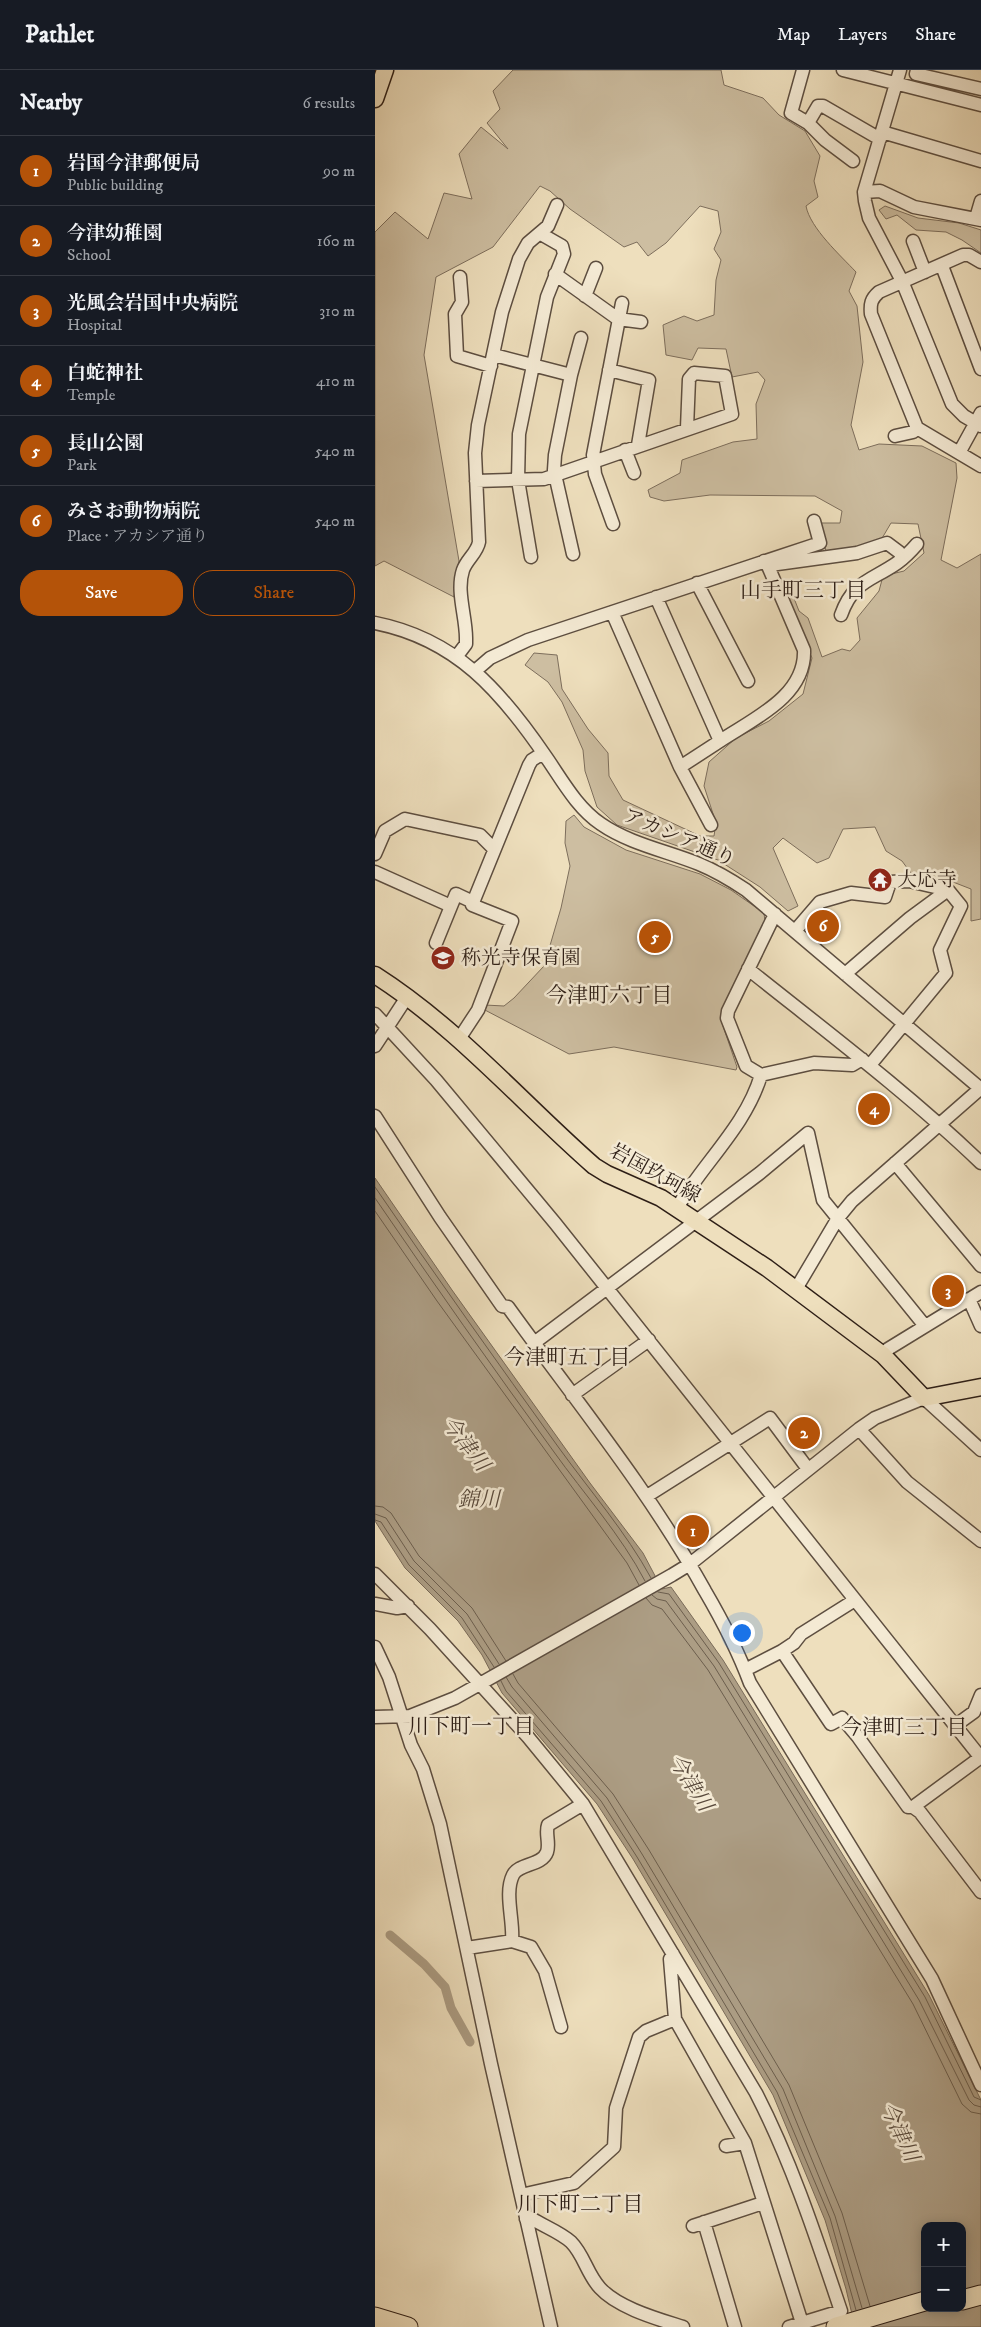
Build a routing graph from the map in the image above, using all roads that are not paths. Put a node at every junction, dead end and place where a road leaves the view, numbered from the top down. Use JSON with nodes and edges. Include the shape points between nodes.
{"nodes":[{"id":1,"x":385,"y":70,"type":"edge"},
{"id":2,"x":803,"y":70,"type":"edge"},
{"id":3,"x":843,"y":70,"type":"edge"},
{"id":4,"x":900,"y":70,"type":"edge"},
{"id":5,"x":917,"y":70,"type":"edge"},
{"id":6,"x":896,"y":85,"type":"junction"},
{"id":7,"x":981,"y":89,"type":"edge"},
{"id":8,"x":375,"y":99,"type":"edge"},
{"id":9,"x":981,"y":105,"type":"edge"},
{"id":10,"x":809,"y":123,"type":"junction"},
{"id":11,"x":881,"y":136,"type":"junction"},
{"id":12,"x":853,"y":161,"type":"dead end"},
{"id":13,"x":981,"y":162,"type":"edge"},
{"id":14,"x":865,"y":192,"type":"junction"},
{"id":15,"x":981,"y":201,"type":"edge"},
{"id":16,"x":557,"y":205,"type":"dead end"},
{"id":17,"x":979,"y":219,"type":"edge"},
{"id":18,"x":541,"y":234,"type":"junction"},
{"id":19,"x":913,"y":240,"type":"dead end"},
{"id":20,"x":981,"y":262,"type":"edge"},
{"id":21,"x":942,"y":266,"type":"junction"},
{"id":22,"x":595,"y":268,"type":"dead end"},
{"id":23,"x":925,"y":272,"type":"junction"},
{"id":24,"x":555,"y":274,"type":"junction"},
{"id":25,"x":460,"y":277,"type":"dead end"},
{"id":26,"x":903,"y":281,"type":"junction"},
{"id":27,"x":585,"y":296,"type":"junction"},
{"id":28,"x":622,"y":303,"type":"dead end"},
{"id":29,"x":618,"y":319,"type":"junction"},
{"id":30,"x":641,"y":322,"type":"dead end"},
{"id":31,"x":581,"y":338,"type":"dead end"},
{"id":32,"x":493,"y":361,"type":"junction"},
{"id":33,"x":533,"y":364,"type":"junction"},
{"id":34,"x":981,"y":369,"type":"edge"},
{"id":35,"x":609,"y":370,"type":"junction"},
{"id":36,"x":571,"y":375,"type":"junction"},
{"id":37,"x":979,"y":421,"type":"edge"},
{"id":38,"x":687,"y":428,"type":"junction"},
{"id":39,"x":917,"y":428,"type":"junction"},
{"id":40,"x":895,"y":436,"type":"dead end"},
{"id":41,"x":638,"y":445,"type":"junction"},
{"id":42,"x":625,"y":450,"type":"junction"},
{"id":43,"x":959,"y":453,"type":"junction"},
{"id":44,"x":593,"y":462,"type":"junction"},
{"id":45,"x":981,"y":466,"type":"edge"},
{"id":46,"x":635,"y":473,"type":"dead end"},
{"id":47,"x":555,"y":475,"type":"junction"},
{"id":48,"x":518,"y":480,"type":"junction"},
{"id":49,"x":476,"y":481,"type":"junction"},
{"id":50,"x":814,"y":521,"type":"dead end"},
{"id":51,"x":613,"y":524,"type":"dead end"},
{"id":52,"x":917,"y":544,"type":"dead end"},
{"id":53,"x":573,"y":554,"type":"dead end"},
{"id":54,"x":531,"y":557,"type":"dead end"},
{"id":55,"x":903,"y":558,"type":"junction"},
{"id":56,"x":766,"y":563,"type":"junction"},
{"id":57,"x":697,"y":583,"type":"junction"},
{"id":58,"x":656,"y":597,"type":"junction"},
{"id":59,"x":612,"y":612,"type":"junction"},
{"id":60,"x":841,"y":615,"type":"dead end"},
{"id":61,"x":375,"y":623,"type":"edge"},
{"id":62,"x":457,"y":656,"type":"junction"},
{"id":63,"x":475,"y":671,"type":"junction"},
{"id":64,"x":748,"y":681,"type":"dead end"},
{"id":65,"x":720,"y":741,"type":"junction"},
{"id":66,"x":543,"y":753,"type":"junction"},
{"id":67,"x":680,"y":767,"type":"junction"},
{"id":68,"x":711,"y":824,"type":"dead end"},
{"id":69,"x":494,"y":849,"type":"junction"},
{"id":70,"x":375,"y":854,"type":"edge"},
{"id":71,"x":375,"y":872,"type":"edge"},
{"id":72,"x":948,"y":890,"type":"junction"},
{"id":73,"x":473,"y":902,"type":"junction"},
{"id":74,"x":451,"y":906,"type":"junction"},
{"id":75,"x":775,"y":914,"type":"junction"},
{"id":76,"x":795,"y":931,"type":"junction"},
{"id":77,"x":436,"y":943,"type":"dead end"},
{"id":78,"x":748,"y":969,"type":"junction"},
{"id":79,"x":845,"y":974,"type":"junction"},
{"id":80,"x":375,"y":975,"type":"edge"},
{"id":81,"x":407,"y":996,"type":"junction"},
{"id":82,"x":375,"y":1014,"type":"edge"},
{"id":83,"x":904,"y":1023,"type":"junction"},
{"id":84,"x":387,"y":1027,"type":"junction"},
{"id":85,"x":459,"y":1039,"type":"junction"},
{"id":86,"x":375,"y":1046,"type":"edge"},
{"id":87,"x":866,"y":1062,"type":"junction"},
{"id":88,"x":761,"y":1075,"type":"junction"},
{"id":89,"x":981,"y":1088,"type":"edge"},
{"id":90,"x":375,"y":1116,"type":"edge"},
{"id":91,"x":939,"y":1123,"type":"junction"},
{"id":92,"x":895,"y":1163,"type":"junction"},
{"id":93,"x":981,"y":1163,"type":"edge"},
{"id":94,"x":677,"y":1208,"type":"junction"},
{"id":95,"x":839,"y":1218,"type":"junction"},
{"id":96,"x":696,"y":1221,"type":"junction"},
{"id":97,"x":981,"y":1266,"type":"edge"},
{"id":98,"x":607,"y":1288,"type":"junction"},
{"id":99,"x":796,"y":1289,"type":"junction"},
{"id":100,"x":981,"y":1292,"type":"edge"},
{"id":101,"x":969,"y":1299,"type":"junction"},
{"id":102,"x":925,"y":1326,"type":"junction"},
{"id":103,"x":981,"y":1326,"type":"edge"},
{"id":104,"x":649,"y":1340,"type":"junction"},
{"id":105,"x":534,"y":1343,"type":"junction"},
{"id":106,"x":883,"y":1355,"type":"junction"},
{"id":107,"x":981,"y":1387,"type":"edge"},
{"id":108,"x":572,"y":1395,"type":"junction"},
{"id":109,"x":924,"y":1398,"type":"junction"},
{"id":110,"x":859,"y":1429,"type":"junction"},
{"id":111,"x":730,"y":1445,"type":"junction"},
{"id":112,"x":981,"y":1450,"type":"edge"},
{"id":113,"x":808,"y":1469,"type":"junction"},
{"id":114,"x":647,"y":1496,"type":"junction"},
{"id":115,"x":774,"y":1497,"type":"junction"},
{"id":116,"x":981,"y":1541,"type":"edge"},
{"id":117,"x":690,"y":1564,"type":"junction"},
{"id":118,"x":375,"y":1574,"type":"edge"},
{"id":119,"x":855,"y":1600,"type":"junction"},
{"id":120,"x":375,"y":1604,"type":"edge"},
{"id":121,"x":408,"y":1606,"type":"junction"},
{"id":122,"x":375,"y":1647,"type":"edge"},
{"id":123,"x":781,"y":1652,"type":"junction"},
{"id":124,"x":745,"y":1670,"type":"junction"},
{"id":125,"x":483,"y":1682,"type":"junction"},
{"id":126,"x":981,"y":1696,"type":"edge"},
{"id":127,"x":375,"y":1717,"type":"edge"},
{"id":128,"x":403,"y":1718,"type":"junction"},
{"id":129,"x":955,"y":1725,"type":"junction"},
{"id":130,"x":981,"y":1758,"type":"edge"},
{"id":131,"x":583,"y":1804,"type":"junction"},
{"id":132,"x":913,"y":1807,"type":"junction"},
{"id":133,"x":981,"y":1892,"type":"edge"},
{"id":134,"x":512,"y":1941,"type":"junction"},
{"id":135,"x":467,"y":1948,"type":"junction"},
{"id":136,"x":673,"y":1954,"type":"junction"},
{"id":137,"x":675,"y":2020,"type":"junction"},
{"id":138,"x":561,"y":2027,"type":"dead end"},
{"id":139,"x":981,"y":2085,"type":"edge"},
{"id":140,"x":745,"y":2143,"type":"junction"},
{"id":141,"x":726,"y":2146,"type":"dead end"},
{"id":142,"x":521,"y":2195,"type":"junction"},
{"id":143,"x":763,"y":2203,"type":"junction"},
{"id":144,"x":526,"y":2219,"type":"junction"},
{"id":145,"x":981,"y":2285,"type":"edge"},
{"id":146,"x":966,"y":2289,"type":"edge"},
{"id":147,"x":981,"y":2295,"type":"edge"},
{"id":148,"x":966,"y":2299,"type":"edge"},
{"id":149,"x":921,"y":2302,"type":"edge"},
{"id":150,"x":923,"y":2312,"type":"edge"},
{"id":151,"x":375,"y":2317,"type":"edge"},
{"id":152,"x":802,"y":2323,"type":"junction"},
{"id":153,"x":841,"y":2326,"type":"edge"},
{"id":154,"x":408,"y":2327,"type":"edge"},
{"id":155,"x":551,"y":2327,"type":"edge"},
{"id":156,"x":683,"y":2327,"type":"edge"},
{"id":157,"x":735,"y":2327,"type":"edge"},
{"id":158,"x":789,"y":2327,"type":"edge"},
{"id":159,"x":873,"y":2327,"type":"edge"}],
"edges":[{"from":1,"to":8,"type":"main road"},
{"from":2,"to":10,"type":"street","via":[[791,113]]},
{"from":3,"to":6,"type":"street"},
{"from":4,"to":6,"type":"street"},
{"from":5,"to":7,"type":"street","via":[[916,74]]},
{"from":6,"to":9,"type":"street"},
{"from":6,"to":11,"type":"street"},
{"from":10,"to":11,"type":"street","via":[[818,106],[823,106]]},
{"from":10,"to":12,"type":"street"},
{"from":11,"to":13,"type":"street"},
{"from":11,"to":14,"type":"street"},
{"from":14,"to":17,"type":"street","via":[[880,191],[914,207]]},
{"from":14,"to":26,"type":"street","via":[[869,218]]},
{"from":15,"to":17,"type":"street"},
{"from":16,"to":18,"type":"street"},
{"from":18,"to":24,"type":"street","via":[[561,246],[563,254]]},
{"from":18,"to":32,"type":"street","via":[[528,243],[513,272]]},
{"from":19,"to":23,"type":"street"},
{"from":20,"to":21,"type":"street","via":[[963,255]]},
{"from":21,"to":23,"type":"street"},
{"from":21,"to":34,"type":"street"},
{"from":22,"to":27,"type":"street"},
{"from":23,"to":26,"type":"street"},
{"from":24,"to":27,"type":"street"},
{"from":24,"to":33,"type":"street"},
{"from":25,"to":32,"type":"street","via":[[462,302],[455,314],[457,356]]},
{"from":26,"to":37,"type":"street","via":[[953,404],[964,416]]},
{"from":26,"to":39,"type":"street","via":[[873,297],[870,305]]},
{"from":27,"to":29,"type":"street"},
{"from":28,"to":29,"type":"street"},
{"from":29,"to":30,"type":"street"},
{"from":29,"to":35,"type":"street"},
{"from":31,"to":36,"type":"street"},
{"from":32,"to":33,"type":"street"},
{"from":32,"to":49,"type":"street","via":[[478,424]]},
{"from":33,"to":36,"type":"street"},
{"from":33,"to":48,"type":"street","via":[[519,434]]},
{"from":35,"to":41,"type":"street","via":[[649,380]]},
{"from":35,"to":44,"type":"street"},
{"from":36,"to":47,"type":"street","via":[[555,455]]},
{"from":37,"to":43,"type":"street"},
{"from":38,"to":38,"type":"street","via":[[689,379],[695,373],[725,376],[732,414]]},
{"from":38,"to":41,"type":"street"},
{"from":39,"to":40,"type":"street"},
{"from":39,"to":43,"type":"street"},
{"from":41,"to":42,"type":"street"},
{"from":42,"to":44,"type":"street"},
{"from":42,"to":46,"type":"street"},
{"from":43,"to":45,"type":"street"},
{"from":44,"to":47,"type":"street"},
{"from":44,"to":51,"type":"street"},
{"from":47,"to":48,"type":"street"},
{"from":47,"to":53,"type":"street"},
{"from":48,"to":49,"type":"street"},
{"from":48,"to":54,"type":"street"},
{"from":49,"to":62,"type":"street","via":[[479,542],[463,570],[461,589],[467,638]]},
{"from":50,"to":56,"type":"street","via":[[820,542]]},
{"from":52,"to":55,"type":"street"},
{"from":55,"to":56,"type":"street","via":[[887,543],[857,553]]},
{"from":55,"to":60,"type":"street","via":[[865,580],[847,599]]},
{"from":56,"to":57,"type":"street"},
{"from":56,"to":65,"type":"street","via":[[804,650],[805,662],[792,689]]},
{"from":57,"to":58,"type":"street"},
{"from":57,"to":64,"type":"street"},
{"from":58,"to":59,"type":"street"},
{"from":58,"to":65,"type":"street"},
{"from":59,"to":63,"type":"street","via":[[528,640],[490,658]]},
{"from":59,"to":67,"type":"street"},
{"from":61,"to":62,"type":"street","name":"アカシア通り","via":[[406,630]]},
{"from":62,"to":63,"type":"street","name":"アカシア通り"},
{"from":63,"to":66,"type":"street","name":"アカシア通り","via":[[515,714]]},
{"from":65,"to":67,"type":"street"},
{"from":66,"to":69,"type":"street","via":[[531,760]]},
{"from":66,"to":75,"type":"street","name":"アカシア通り","via":[[583,809],[601,824],[624,837],[725,876]]},
{"from":67,"to":68,"type":"street"},
{"from":69,"to":70,"type":"street","via":[[480,835],[405,819],[385,831]]},
{"from":69,"to":73,"type":"street"},
{"from":71,"to":74,"type":"street"},
{"from":72,"to":76,"type":"street","via":[[909,881],[890,882],[885,897],[851,893],[819,902]]},
{"from":72,"to":79,"type":"street"},
{"from":72,"to":83,"type":"street","via":[[961,906],[940,950],[946,973]]},
{"from":73,"to":74,"type":"street","via":[[456,894]]},
{"from":73,"to":85,"type":"street","via":[[472,905],[511,922],[478,1010]]},
{"from":74,"to":77,"type":"street"},
{"from":75,"to":76,"type":"street","name":"アカシア通り"},
{"from":75,"to":78,"type":"street"},
{"from":76,"to":79,"type":"street","name":"アカシア通り"},
{"from":78,"to":87,"type":"street"},
{"from":78,"to":88,"type":"street","via":[[727,1018],[746,1066]]},
{"from":79,"to":83,"type":"street","name":"アカシア通り"},
{"from":80,"to":81,"type":"main road","name":"岩国玖珂線"},
{"from":81,"to":84,"type":"street"},
{"from":81,"to":85,"type":"main road","name":"岩国玖珂線"},
{"from":82,"to":84,"type":"street"},
{"from":83,"to":87,"type":"street"},
{"from":83,"to":89,"type":"street","name":"アカシア通り"},
{"from":84,"to":86,"type":"street"},
{"from":84,"to":98,"type":"street","via":[[501,1157]]},
{"from":85,"to":94,"type":"main road","name":"岩国玖珂線","via":[[594,1166]]},
{"from":87,"to":88,"type":"street","via":[[852,1065],[814,1063]]},
{"from":87,"to":91,"type":"street"},
{"from":88,"to":94,"type":"street","via":[[745,1110]]},
{"from":89,"to":91,"type":"street"},
{"from":90,"to":105,"type":"street","via":[[479,1274],[502,1306],[508,1306]]},
{"from":91,"to":92,"type":"street"},
{"from":91,"to":93,"type":"street"},
{"from":92,"to":95,"type":"street","via":[[852,1201]]},
{"from":92,"to":97,"type":"street"},
{"from":94,"to":96,"type":"main road","name":"岩国玖珂線"},
{"from":95,"to":96,"type":"street","via":[[823,1200],[809,1133]]},
{"from":95,"to":99,"type":"street"},
{"from":95,"to":102,"type":"street"},
{"from":96,"to":98,"type":"street"},
{"from":96,"to":99,"type":"main road","name":"岩国玖珂線"},
{"from":98,"to":104,"type":"street"},
{"from":98,"to":105,"type":"street"},
{"from":99,"to":106,"type":"main road","name":"岩国玖珂線"},
{"from":100,"to":101,"type":"street"},
{"from":101,"to":102,"type":"street"},
{"from":101,"to":103,"type":"street"},
{"from":102,"to":106,"type":"street"},
{"from":104,"to":108,"type":"street"},
{"from":104,"to":111,"type":"street"},
{"from":105,"to":108,"type":"street"},
{"from":106,"to":109,"type":"main road","name":"岩国玖珂線"},
{"from":107,"to":109,"type":"main road"},
{"from":108,"to":114,"type":"street"},
{"from":109,"to":110,"type":"street","via":[[875,1418]]},
{"from":109,"to":112,"type":"street"},
{"from":110,"to":113,"type":"street"},
{"from":110,"to":116,"type":"street","via":[[907,1482]]},
{"from":111,"to":113,"type":"street","via":[[770,1418]]},
{"from":111,"to":114,"type":"street"},
{"from":111,"to":115,"type":"street"},
{"from":113,"to":115,"type":"street"},
{"from":114,"to":117,"type":"street"},
{"from":115,"to":117,"type":"street"},
{"from":115,"to":119,"type":"street"},
{"from":117,"to":124,"type":"street"},
{"from":117,"to":125,"type":"street"},
{"from":118,"to":121,"type":"street"},
{"from":119,"to":123,"type":"street","via":[[801,1634]]},
{"from":119,"to":129,"type":"street"},
{"from":120,"to":121,"type":"street","via":[[397,1608]]},
{"from":121,"to":125,"type":"street"},
{"from":122,"to":128,"type":"street"},
{"from":123,"to":124,"type":"street"},
{"from":123,"to":132,"type":"street","via":[[831,1724],[842,1718],[908,1807]]},
{"from":124,"to":139,"type":"street","via":[[932,1979]]},
{"from":125,"to":128,"type":"street","via":[[428,1710]]},
{"from":125,"to":131,"type":"street"},
{"from":126,"to":129,"type":"street","via":[[974,1712]]},
{"from":127,"to":128,"type":"street"},
{"from":128,"to":135,"type":"street","via":[[431,1792]]},
{"from":129,"to":130,"type":"street"},
{"from":130,"to":132,"type":"street"},
{"from":131,"to":134,"type":"street","via":[[548,1825],[547,1852],[512,1876]]},
{"from":131,"to":136,"type":"street"},
{"from":132,"to":133,"type":"street"},
{"from":134,"to":135,"type":"street"},
{"from":134,"to":138,"type":"street","via":[[531,1946],[535,1952],[545,1971]]},
{"from":135,"to":142,"type":"street"},
{"from":136,"to":137,"type":"street","via":[[670,1959]]},
{"from":136,"to":152,"type":"street","via":[[756,2093],[804,2201],[841,2311]]},
{"from":137,"to":140,"type":"street"},
{"from":137,"to":142,"type":"street","via":[[639,2037],[616,2108],[614,2146],[575,2183]]},
{"from":140,"to":141,"type":"street"},
{"from":140,"to":143,"type":"street"},
{"from":142,"to":144,"type":"street"},
{"from":143,"to":152,"type":"street"},
{"from":143,"to":157,"type":"street","via":[[699,2224]]},
{"from":144,"to":155,"type":"street"},
{"from":144,"to":156,"type":"street","via":[[531,2218],[571,2242],[592,2277],[609,2296],[645,2314]]},
{"from":145,"to":146,"type":"highway"},
{"from":147,"to":148,"type":"highway"},
{"from":149,"to":153,"type":"highway"},
{"from":150,"to":159,"type":"highway"},
{"from":151,"to":154,"type":"highway"},
{"from":152,"to":158,"type":"street"}]}
